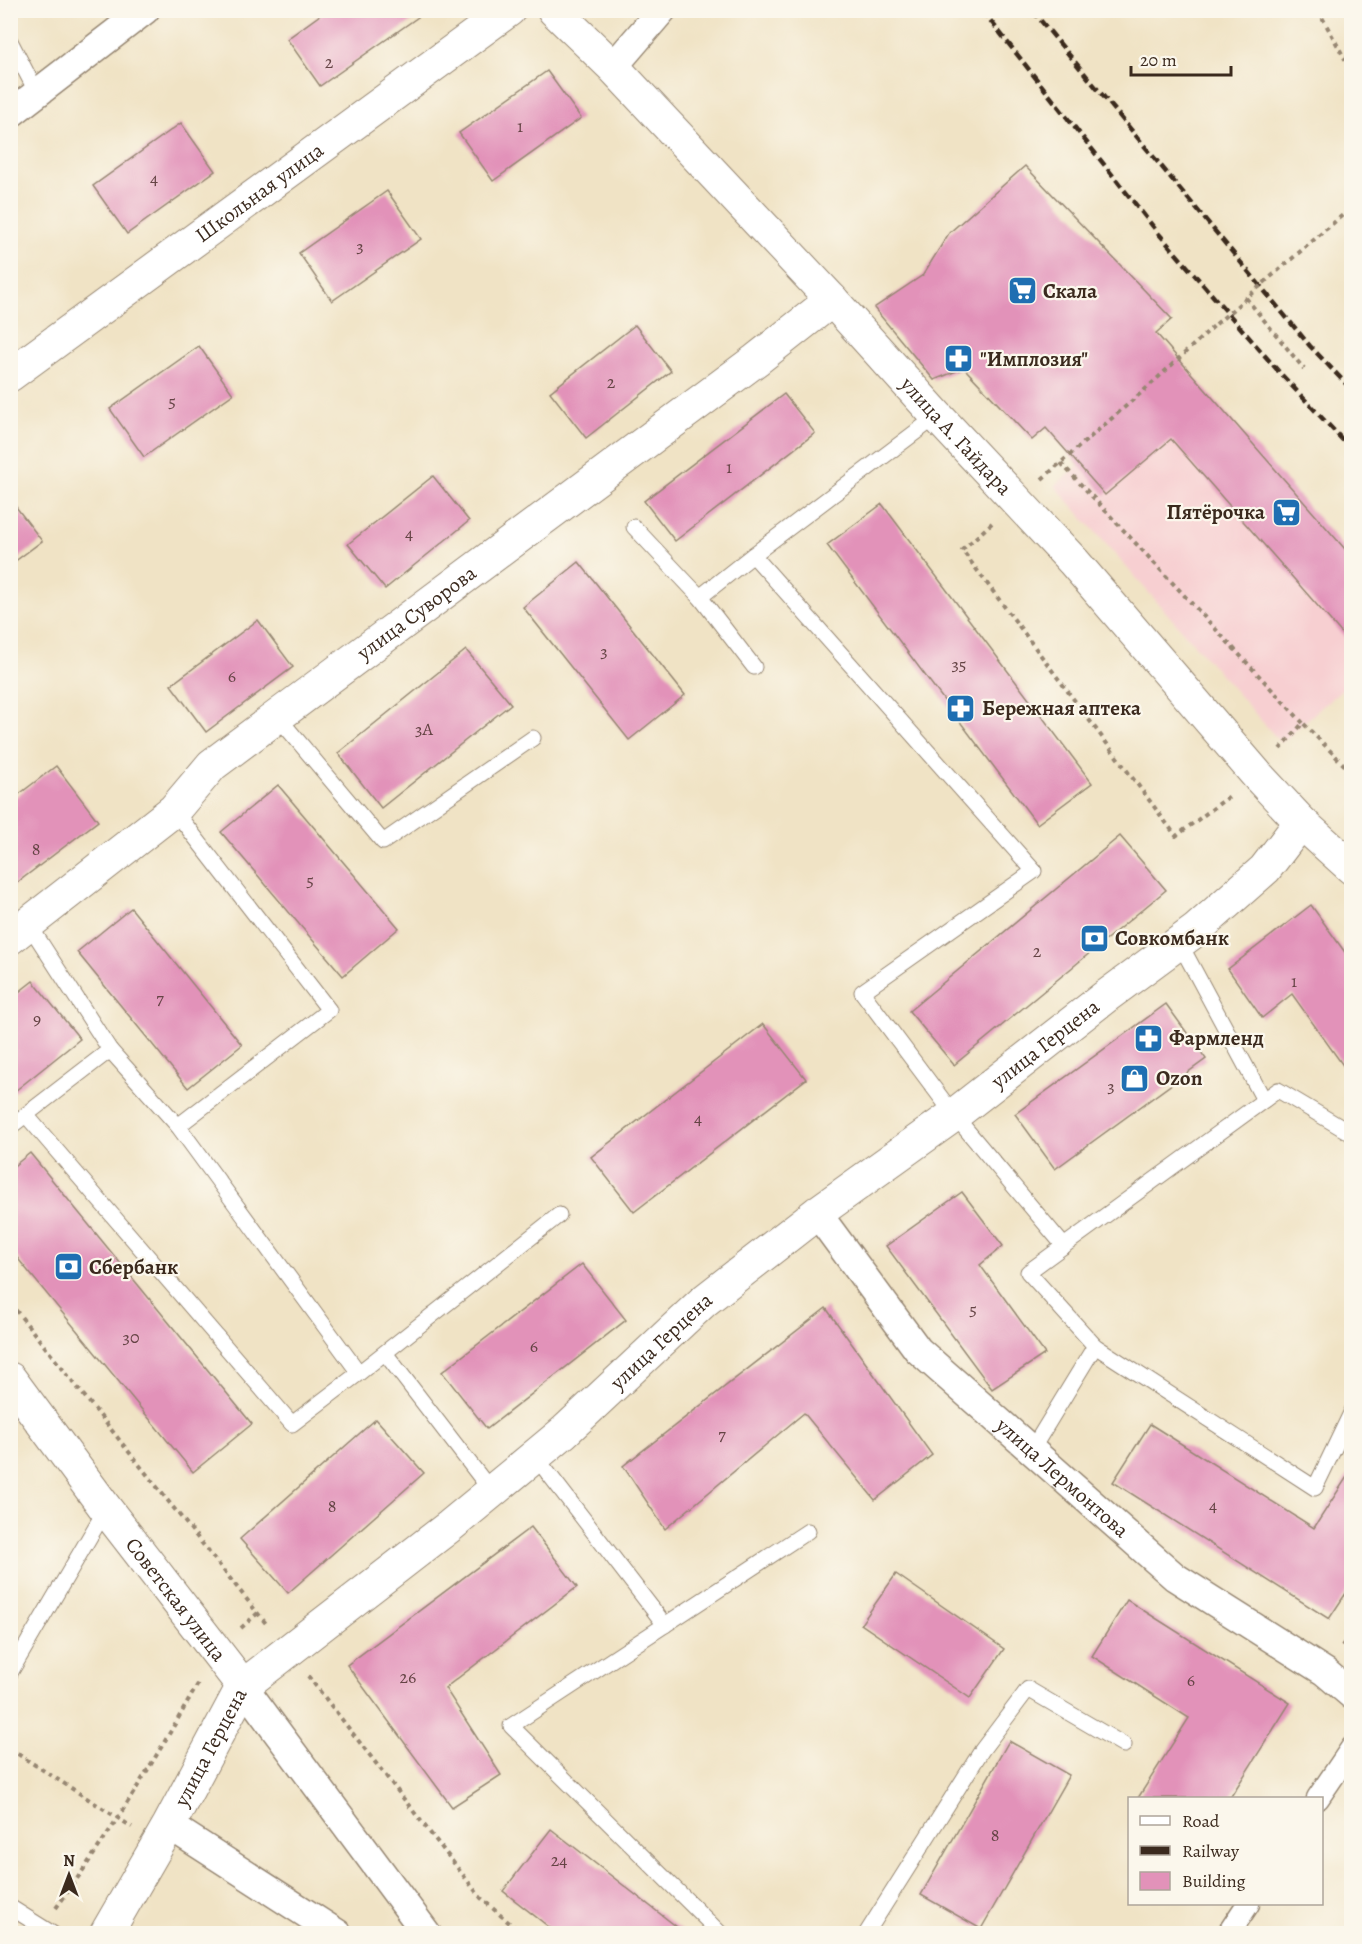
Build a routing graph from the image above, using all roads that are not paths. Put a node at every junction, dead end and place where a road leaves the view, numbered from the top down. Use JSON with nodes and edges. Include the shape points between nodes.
{"nodes":[{"id":1,"x":146,"y":10,"type":"edge"},
{"id":2,"x":509,"y":10,"type":"edge"},
{"id":3,"x":554,"y":10,"type":"edge"},
{"id":4,"x":662,"y":10,"type":"edge"},
{"id":5,"x":10,"y":41,"type":"edge"},
{"id":6,"x":613,"y":67,"type":"junction"},
{"id":7,"x":37,"y":93,"type":"junction"},
{"id":8,"x":10,"y":114,"type":"edge"},
{"id":9,"x":832,"y":300,"type":"junction"},
{"id":10,"x":10,"y":375,"type":"edge"},
{"id":11,"x":937,"y":416,"type":"junction"},
{"id":12,"x":633,"y":527,"type":"dead end"},
{"id":13,"x":753,"y":555,"type":"junction"},
{"id":14,"x":700,"y":597,"type":"junction"},
{"id":15,"x":754,"y":667,"type":"dead end"},
{"id":16,"x":277,"y":716,"type":"junction"},
{"id":17,"x":533,"y":738,"type":"dead end"},
{"id":18,"x":174,"y":810,"type":"junction"},
{"id":19,"x":1301,"y":822,"type":"junction"},
{"id":20,"x":1352,"y":868,"type":"edge"},
{"id":21,"x":19,"y":931,"type":"edge"},
{"id":22,"x":1179,"y":942,"type":"junction"},
{"id":23,"x":110,"y":1050,"type":"junction"},
{"id":24,"x":1264,"y":1100,"type":"junction"},
{"id":25,"x":26,"y":1115,"type":"junction"},
{"id":26,"x":954,"y":1115,"type":"junction"},
{"id":27,"x":178,"y":1126,"type":"junction"},
{"id":28,"x":10,"y":1127,"type":"edge"},
{"id":29,"x":1352,"y":1134,"type":"edge"},
{"id":30,"x":817,"y":1213,"type":"junction"},
{"id":31,"x":559,"y":1215,"type":"dead end"},
{"id":32,"x":1064,"y":1246,"type":"junction"},
{"id":33,"x":1095,"y":1346,"type":"junction"},
{"id":34,"x":385,"y":1353,"type":"junction"},
{"id":35,"x":360,"y":1373,"type":"junction"},
{"id":36,"x":10,"y":1379,"type":"edge"},
{"id":37,"x":1352,"y":1412,"type":"edge"},
{"id":38,"x":1031,"y":1451,"type":"junction"},
{"id":39,"x":535,"y":1456,"type":"junction"},
{"id":40,"x":492,"y":1492,"type":"junction"},
{"id":41,"x":106,"y":1509,"type":"junction"},
{"id":42,"x":808,"y":1531,"type":"dead end"},
{"id":43,"x":666,"y":1625,"type":"junction"},
{"id":44,"x":10,"y":1673,"type":"edge"},
{"id":45,"x":243,"y":1686,"type":"junction"},
{"id":46,"x":1352,"y":1695,"type":"edge"},
{"id":47,"x":1124,"y":1745,"type":"dead end"},
{"id":48,"x":1352,"y":1748,"type":"edge"},
{"id":49,"x":1319,"y":1797,"type":"edge"},
{"id":50,"x":164,"y":1833,"type":"junction"},
{"id":51,"x":1247,"y":1905,"type":"edge"},
{"id":52,"x":10,"y":1906,"type":"edge"},
{"id":53,"x":48,"y":1930,"type":"edge"},
{"id":54,"x":106,"y":1934,"type":"edge"},
{"id":55,"x":338,"y":1934,"type":"edge"},
{"id":56,"x":428,"y":1934,"type":"edge"},
{"id":57,"x":721,"y":1934,"type":"edge"},
{"id":58,"x":866,"y":1934,"type":"edge"},
{"id":59,"x":1228,"y":1934,"type":"edge"}],
"edges":[{"from":1,"to":7,"type":"street"},
{"from":2,"to":10,"type":"street","name":"Школьная улица"},
{"from":3,"to":6,"type":"street","name":"улица А. Гайдара"},
{"from":4,"to":6,"type":"street"},
{"from":5,"to":7,"type":"lane"},
{"from":6,"to":9,"type":"street","name":"улица А. Гайдара"},
{"from":7,"to":8,"type":"street"},
{"from":9,"to":11,"type":"street","name":"улица А. Гайдара"},
{"from":9,"to":16,"type":"street","name":"улица Суворова"},
{"from":11,"to":13,"type":"lane"},
{"from":11,"to":19,"type":"street","name":"улица А. Гайдара","via":[[1074,562]]},
{"from":12,"to":14,"type":"lane"},
{"from":13,"to":14,"type":"lane"},
{"from":13,"to":26,"type":"lane","via":[[1034,871],[862,992]]},
{"from":14,"to":15,"type":"lane"},
{"from":16,"to":17,"type":"lane","via":[[383,842]]},
{"from":16,"to":18,"type":"street","name":"улица Суворова","via":[[212,765]]},
{"from":18,"to":21,"type":"street","name":"улица Суворова"},
{"from":18,"to":27,"type":"lane","via":[[328,1010]]},
{"from":19,"to":20,"type":"street","name":"улица А. Гайдара"},
{"from":19,"to":22,"type":"street","name":"улица Герцена","via":[[1265,869]]},
{"from":21,"to":23,"type":"lane"},
{"from":22,"to":24,"type":"lane"},
{"from":22,"to":26,"type":"street","name":"улица Герцена"},
{"from":23,"to":25,"type":"lane"},
{"from":23,"to":27,"type":"lane"},
{"from":24,"to":29,"type":"lane","via":[[1278,1090]]},
{"from":24,"to":32,"type":"lane"},
{"from":25,"to":28,"type":"lane"},
{"from":25,"to":35,"type":"lane","via":[[292,1424]]},
{"from":26,"to":30,"type":"street","name":"улица Герцена"},
{"from":26,"to":32,"type":"lane"},
{"from":27,"to":35,"type":"lane"},
{"from":30,"to":38,"type":"street","name":"улица Лермонтова","via":[[918,1350]]},
{"from":30,"to":39,"type":"street","name":"улица Герцена","via":[[704,1301]]},
{"from":31,"to":34,"type":"lane"},
{"from":32,"to":33,"type":"lane","via":[[1028,1272]]},
{"from":33,"to":37,"type":"lane","via":[[1315,1488]]},
{"from":33,"to":38,"type":"lane"},
{"from":34,"to":35,"type":"lane"},
{"from":34,"to":40,"type":"lane"},
{"from":36,"to":41,"type":"street","name":"Советская улица"},
{"from":38,"to":46,"type":"street","name":"улица Лермонтова","via":[[1175,1577],[1325,1672]]},
{"from":39,"to":40,"type":"street","name":"улица Герцена"},
{"from":39,"to":43,"type":"lane"},
{"from":40,"to":45,"type":"street","name":"улица Герцена"},
{"from":41,"to":44,"type":"lane"},
{"from":41,"to":45,"type":"street","name":"Советская улица"},
{"from":42,"to":43,"type":"lane"},
{"from":43,"to":57,"type":"lane","via":[[511,1726]]},
{"from":45,"to":50,"type":"street","name":"улица Герцена"},
{"from":45,"to":56,"type":"street","name":"Советская улица"},
{"from":47,"to":58,"type":"lane","via":[[1028,1689],[982,1750]]},
{"from":48,"to":49,"type":"street"},
{"from":50,"to":54,"type":"street","name":"улица Герцена"},
{"from":50,"to":55,"type":"street"},
{"from":51,"to":59,"type":"street"},
{"from":52,"to":53,"type":"lane"}]}
